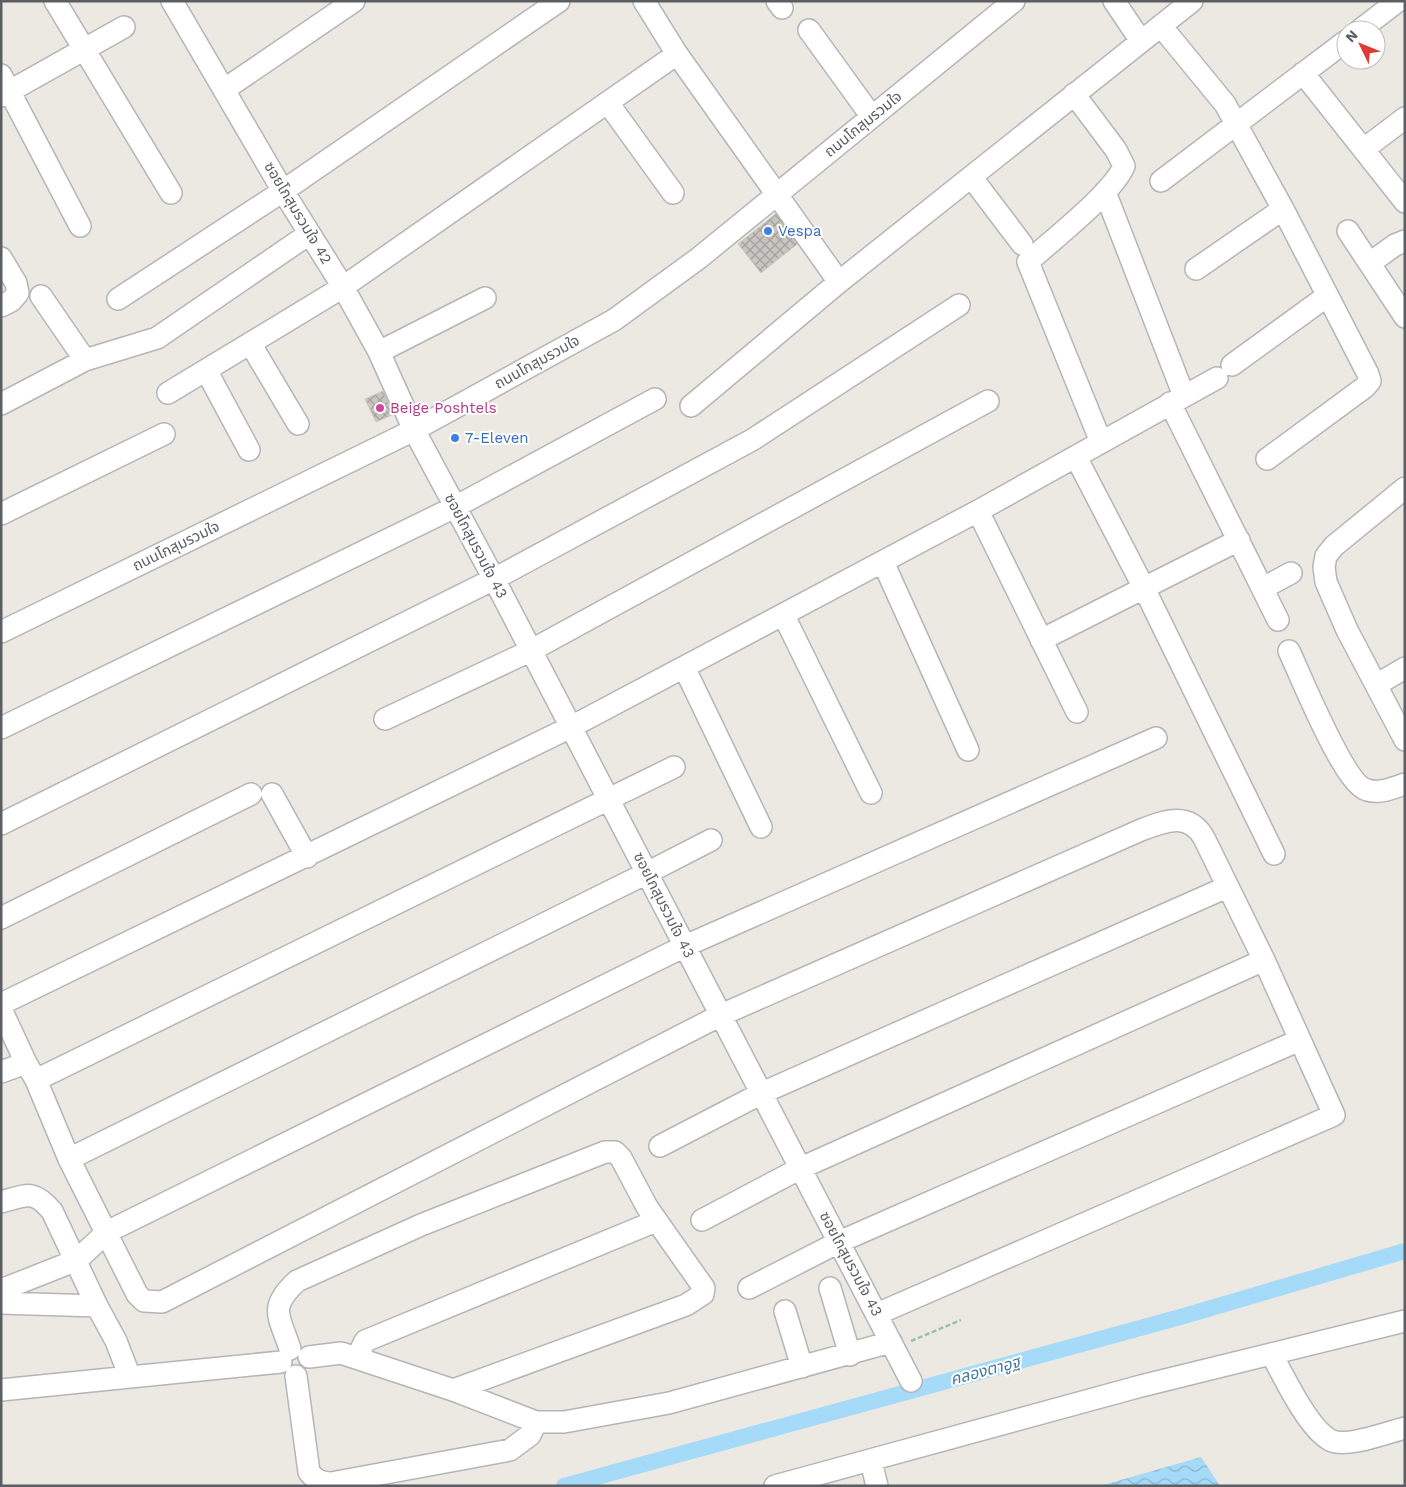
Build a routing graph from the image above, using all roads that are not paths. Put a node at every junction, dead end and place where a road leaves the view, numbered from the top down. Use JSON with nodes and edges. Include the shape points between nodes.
{"nodes":[{"id":1,"x":55,"y":1,"type":"edge"},
{"id":2,"x":172,"y":1,"type":"edge"},
{"id":3,"x":354,"y":1,"type":"edge"},
{"id":4,"x":559,"y":1,"type":"edge"},
{"id":5,"x":644,"y":1,"type":"edge"},
{"id":6,"x":1014,"y":1,"type":"edge"},
{"id":7,"x":1114,"y":1,"type":"edge"},
{"id":8,"x":1192,"y":1,"type":"edge"},
{"id":9,"x":1398,"y":1,"type":"edge"},
{"id":10,"x":1373,"y":20,"type":"edge"},
{"id":11,"x":1161,"y":26,"type":"junction"},
{"id":12,"x":124,"y":27,"type":"dead end"},
{"id":13,"x":809,"y":30,"type":"dead end"},
{"id":14,"x":1141,"y":41,"type":"junction"},
{"id":15,"x":1336,"y":48,"type":"edge"},
{"id":16,"x":83,"y":49,"type":"junction"},
{"id":17,"x":677,"y":54,"type":"junction"},
{"id":18,"x":1303,"y":73,"type":"junction"},
{"id":19,"x":4,"y":87,"type":"edge"},
{"id":20,"x":225,"y":89,"type":"junction"},
{"id":21,"x":1074,"y":94,"type":"junction"},
{"id":22,"x":608,"y":104,"type":"junction"},
{"id":23,"x":872,"y":117,"type":"junction"},
{"id":24,"x":1405,"y":118,"type":"edge"},
{"id":25,"x":1236,"y":125,"type":"junction"},
{"id":26,"x":1364,"y":148,"type":"junction"},
{"id":27,"x":972,"y":178,"type":"junction"},
{"id":28,"x":1161,"y":181,"type":"dead end"},
{"id":29,"x":283,"y":191,"type":"junction"},
{"id":30,"x":1105,"y":192,"type":"junction"},
{"id":31,"x":171,"y":193,"type":"dead end"},
{"id":32,"x":673,"y":193,"type":"dead end"},
{"id":33,"x":776,"y":194,"type":"junction"},
{"id":34,"x":1405,"y":202,"type":"edge"},
{"id":35,"x":1283,"y":210,"type":"junction"},
{"id":36,"x":80,"y":226,"type":"dead end"},
{"id":37,"x":1348,"y":231,"type":"dead end"},
{"id":38,"x":310,"y":234,"type":"junction"},
{"id":39,"x":1405,"y":241,"type":"edge"},
{"id":40,"x":1022,"y":244,"type":"dead end"},
{"id":41,"x":1,"y":258,"type":"edge"},
{"id":42,"x":1370,"y":263,"type":"junction"},
{"id":43,"x":1196,"y":270,"type":"dead end"},
{"id":44,"x":839,"y":282,"type":"junction"},
{"id":45,"x":343,"y":287,"type":"junction"},
{"id":46,"x":41,"y":296,"type":"dead end"},
{"id":47,"x":1327,"y":296,"type":"junction"},
{"id":48,"x":485,"y":298,"type":"dead end"},
{"id":49,"x":118,"y":299,"type":"dead end"},
{"id":50,"x":959,"y":305,"type":"dead end"},
{"id":51,"x":1,"y":306,"type":"edge"},
{"id":52,"x":1405,"y":316,"type":"edge"},
{"id":53,"x":250,"y":343,"type":"junction"},
{"id":54,"x":379,"y":352,"type":"junction"},
{"id":55,"x":85,"y":360,"type":"junction"},
{"id":56,"x":206,"y":370,"type":"junction"},
{"id":57,"x":168,"y":393,"type":"dead end"},
{"id":58,"x":655,"y":398,"type":"dead end"},
{"id":59,"x":1177,"y":400,"type":"junction"},
{"id":60,"x":988,"y":401,"type":"dead end"},
{"id":61,"x":1,"y":404,"type":"edge"},
{"id":62,"x":691,"y":406,"type":"dead end"},
{"id":63,"x":298,"y":424,"type":"dead end"},
{"id":64,"x":414,"y":430,"type":"junction"},
{"id":65,"x":164,"y":434,"type":"dead end"},
{"id":66,"x":1100,"y":442,"type":"junction"},
{"id":67,"x":249,"y":450,"type":"dead end"},
{"id":68,"x":1076,"y":456,"type":"junction"},
{"id":69,"x":1267,"y":459,"type":"dead end"},
{"id":70,"x":1405,"y":488,"type":"edge"},
{"id":71,"x":455,"y":507,"type":"junction"},
{"id":72,"x":978,"y":512,"type":"junction"},
{"id":73,"x":1,"y":514,"type":"edge"},
{"id":74,"x":1239,"y":540,"type":"junction"},
{"id":75,"x":883,"y":562,"type":"junction"},
{"id":76,"x":1291,"y":573,"type":"dead end"},
{"id":77,"x":494,"y":579,"type":"junction"},
{"id":78,"x":1144,"y":588,"type":"junction"},
{"id":79,"x":1263,"y":588,"type":"junction"},
{"id":80,"x":784,"y":616,"type":"junction"},
{"id":81,"x":1278,"y":620,"type":"dead end"},
{"id":82,"x":1,"y":632,"type":"edge"},
{"id":83,"x":1041,"y":640,"type":"junction"},
{"id":84,"x":530,"y":651,"type":"junction"},
{"id":85,"x":1289,"y":651,"type":"dead end"},
{"id":86,"x":684,"y":667,"type":"junction"},
{"id":87,"x":1405,"y":668,"type":"edge"},
{"id":88,"x":1376,"y":686,"type":"junction"},
{"id":89,"x":1077,"y":712,"type":"dead end"},
{"id":90,"x":386,"y":719,"type":"dead end"},
{"id":91,"x":571,"y":727,"type":"junction"},
{"id":92,"x":1,"y":728,"type":"edge"},
{"id":93,"x":1156,"y":738,"type":"dead end"},
{"id":94,"x":1405,"y":740,"type":"edge"},
{"id":95,"x":968,"y":750,"type":"dead end"},
{"id":96,"x":674,"y":767,"type":"dead end"},
{"id":97,"x":1405,"y":784,"type":"edge"},
{"id":98,"x":870,"y":793,"type":"dead end"},
{"id":99,"x":609,"y":800,"type":"junction"},
{"id":100,"x":1,"y":824,"type":"edge"},
{"id":101,"x":761,"y":827,"type":"dead end"},
{"id":102,"x":711,"y":840,"type":"dead end"},
{"id":103,"x":1274,"y":854,"type":"dead end"},
{"id":104,"x":307,"y":857,"type":"junction"},
{"id":105,"x":648,"y":873,"type":"junction"},
{"id":106,"x":1227,"y":886,"type":"junction"},
{"id":107,"x":1,"y":918,"type":"edge"},
{"id":108,"x":685,"y":946,"type":"junction"},
{"id":109,"x":1264,"y":960,"type":"junction"},
{"id":110,"x":1,"y":1004,"type":"edge"},
{"id":111,"x":1,"y":1009,"type":"edge"},
{"id":112,"x":721,"y":1015,"type":"junction"},
{"id":113,"x":1300,"y":1040,"type":"junction"},
{"id":114,"x":1,"y":1072,"type":"edge"},
{"id":115,"x":31,"y":1072,"type":"junction"},
{"id":116,"x":762,"y":1093,"type":"junction"},
{"id":117,"x":660,"y":1146,"type":"dead end"},
{"id":118,"x":69,"y":1159,"type":"junction"},
{"id":119,"x":801,"y":1168,"type":"junction"},
{"id":120,"x":1,"y":1202,"type":"edge"},
{"id":121,"x":702,"y":1220,"type":"dead end"},
{"id":122,"x":656,"y":1221,"type":"junction"},
{"id":123,"x":107,"y":1232,"type":"junction"},
{"id":124,"x":839,"y":1242,"type":"junction"},
{"id":125,"x":77,"y":1260,"type":"junction"},
{"id":126,"x":749,"y":1288,"type":"dead end"},
{"id":127,"x":830,"y":1288,"type":"dead end"},
{"id":128,"x":1,"y":1290,"type":"edge"},
{"id":129,"x":1,"y":1303,"type":"edge"},
{"id":130,"x":97,"y":1306,"type":"junction"},
{"id":131,"x":785,"y":1310,"type":"dead end"},
{"id":132,"x":877,"y":1314,"type":"junction"},
{"id":133,"x":1405,"y":1321,"type":"edge"},
{"id":134,"x":893,"y":1345,"type":"junction"},
{"id":135,"x":850,"y":1355,"type":"junction"},
{"id":136,"x":1272,"y":1355,"type":"junction"},
{"id":137,"x":357,"y":1358,"type":"junction"},
{"id":138,"x":294,"y":1361,"type":"junction"},
{"id":139,"x":802,"y":1367,"type":"junction"},
{"id":140,"x":130,"y":1377,"type":"junction"},
{"id":141,"x":911,"y":1381,"type":"dead end"},
{"id":142,"x":1,"y":1390,"type":"edge"},
{"id":143,"x":454,"y":1390,"type":"junction"},
{"id":144,"x":536,"y":1422,"type":"junction"},
{"id":145,"x":1405,"y":1428,"type":"edge"},
{"id":146,"x":870,"y":1461,"type":"junction"},
{"id":147,"x":775,"y":1486,"type":"edge"},
{"id":148,"x":877,"y":1486,"type":"edge"}],
"edges":[{"from":1,"to":16,"type":"street"},
{"from":2,"to":20,"type":"street","name":"ซอยโกสุมรวมใจ 42"},
{"from":3,"to":20,"type":"street"},
{"from":4,"to":29,"type":"street"},
{"from":5,"to":17,"type":"street"},
{"from":6,"to":23,"type":"street","name":"ถนนโกสุมรวมใจ"},
{"from":7,"to":14,"type":"street"},
{"from":8,"to":11,"type":"street"},
{"from":9,"to":10,"type":"street"},
{"from":11,"to":14,"type":"street"},
{"from":11,"to":25,"type":"street","via":[[1224,104]]},
{"from":12,"to":16,"type":"street"},
{"from":13,"to":23,"type":"street"},
{"from":14,"to":21,"type":"street"},
{"from":15,"to":18,"type":"street"},
{"from":16,"to":19,"type":"street"},
{"from":16,"to":31,"type":"street"},
{"from":17,"to":22,"type":"street"},
{"from":17,"to":33,"type":"street"},
{"from":18,"to":25,"type":"street"},
{"from":18,"to":26,"type":"street"},
{"from":19,"to":36,"type":"street"},
{"from":20,"to":29,"type":"street","name":"ซอยโกสุมรวมใจ 42"},
{"from":21,"to":27,"type":"street"},
{"from":21,"to":30,"type":"street","via":[[1116,150],[1124,166]]},
{"from":22,"to":32,"type":"street"},
{"from":22,"to":45,"type":"street"},
{"from":23,"to":33,"type":"street","name":"ถนนโกสุมรวมใจ"},
{"from":24,"to":26,"type":"street"},
{"from":25,"to":28,"type":"street"},
{"from":25,"to":35,"type":"street"},
{"from":26,"to":34,"type":"street"},
{"from":27,"to":40,"type":"street"},
{"from":27,"to":44,"type":"street"},
{"from":29,"to":38,"type":"street","name":"ซอยโกสุมรวมใจ 42"},
{"from":29,"to":49,"type":"street"},
{"from":30,"to":59,"type":"street"},
{"from":30,"to":66,"type":"street","via":[[1028,262]]},
{"from":33,"to":44,"type":"street"},
{"from":33,"to":64,"type":"street","name":"ถนนโกสุมรวมใจ","via":[[699,258],[614,320]]},
{"from":35,"to":43,"type":"street"},
{"from":35,"to":47,"type":"street"},
{"from":37,"to":42,"type":"street"},
{"from":38,"to":45,"type":"street","name":"ซอยโกสุมรวมใจ 42"},
{"from":38,"to":55,"type":"street","via":[[157,338]]},
{"from":39,"to":42,"type":"street"},
{"from":41,"to":51,"type":"street","via":[[16,283],[18,293]]},
{"from":42,"to":52,"type":"street"},
{"from":44,"to":62,"type":"street"},
{"from":45,"to":53,"type":"street"},
{"from":45,"to":54,"type":"street","name":"ซอยโกสุมรวมใจ 42"},
{"from":46,"to":55,"type":"street"},
{"from":47,"to":59,"type":"street","via":[[1224,372]]},
{"from":47,"to":69,"type":"street","via":[[1370,381]]},
{"from":48,"to":54,"type":"street"},
{"from":50,"to":77,"type":"street","via":[[752,440]]},
{"from":53,"to":56,"type":"street"},
{"from":53,"to":63,"type":"street"},
{"from":54,"to":64,"type":"street","name":"ซอยโกสุมรวมใจ 42"},
{"from":55,"to":61,"type":"street"},
{"from":56,"to":57,"type":"street"},
{"from":56,"to":67,"type":"street"},
{"from":58,"to":71,"type":"street"},
{"from":59,"to":66,"type":"street"},
{"from":59,"to":74,"type":"street"},
{"from":60,"to":84,"type":"street"},
{"from":64,"to":71,"type":"street","name":"ซอยโกสุมรวมใจ 43"},
{"from":64,"to":82,"type":"street","name":"ถนนโกสุมรวมใจ"},
{"from":65,"to":73,"type":"street"},
{"from":66,"to":68,"type":"street"},
{"from":68,"to":72,"type":"street"},
{"from":68,"to":78,"type":"street"},
{"from":70,"to":88,"type":"street","via":[[1334,546],[1326,556],[1324,568],[1326,582],[1347,630]]},
{"from":71,"to":77,"type":"street","name":"ซอยโกสุมรวมใจ 43"},
{"from":71,"to":92,"type":"street"},
{"from":72,"to":75,"type":"street"},
{"from":72,"to":83,"type":"street"},
{"from":74,"to":78,"type":"street"},
{"from":74,"to":79,"type":"street"},
{"from":75,"to":80,"type":"street"},
{"from":75,"to":95,"type":"street"},
{"from":76,"to":79,"type":"street"},
{"from":77,"to":84,"type":"street","name":"ซอยโกสุมรวมใจ 43"},
{"from":77,"to":100,"type":"street"},
{"from":78,"to":83,"type":"street"},
{"from":78,"to":103,"type":"street"},
{"from":79,"to":81,"type":"street"},
{"from":80,"to":86,"type":"street"},
{"from":80,"to":98,"type":"street"},
{"from":83,"to":89,"type":"street"},
{"from":84,"to":90,"type":"street"},
{"from":84,"to":91,"type":"street","name":"ซอยโกสุมรวมใจ 43"},
{"from":85,"to":97,"type":"street","via":[[1340,759],[1352,776],[1365,790],[1376,792]]},
{"from":86,"to":91,"type":"street"},
{"from":86,"to":101,"type":"street"},
{"from":87,"to":88,"type":"street"},
{"from":88,"to":94,"type":"street"},
{"from":91,"to":99,"type":"street","name":"ซอยโกสุมรวมใจ 43"},
{"from":91,"to":104,"type":"street"},
{"from":93,"to":108,"type":"street"},
{"from":96,"to":99,"type":"street"},
{"from":99,"to":105,"type":"street","name":"ซอยโกสุมรวมใจ 43"},
{"from":99,"to":115,"type":"street"},
{"from":102,"to":105,"type":"street"},
{"from":104,"to":107,"type":"street","via":[[261,794]]},
{"from":104,"to":110,"type":"street"},
{"from":105,"to":108,"type":"street","name":"ซอยโกสุมรวมใจ 43"},
{"from":105,"to":118,"type":"street"},
{"from":106,"to":109,"type":"street"},
{"from":106,"to":112,"type":"street","via":[[1200,830],[1182,820],[1160,823]]},
{"from":106,"to":116,"type":"street"},
{"from":108,"to":112,"type":"street","name":"ซอยโกสุมรวมใจ 43"},
{"from":108,"to":123,"type":"street"},
{"from":109,"to":113,"type":"street"},
{"from":109,"to":119,"type":"street"},
{"from":111,"to":115,"type":"street"},
{"from":112,"to":116,"type":"street","name":"ซอยโกสุมรวมใจ 43"},
{"from":112,"to":123,"type":"street","via":[[162,1302],[144,1301],[137,1294]]},
{"from":113,"to":124,"type":"street"},
{"from":113,"to":132,"type":"street","via":[[1334,1115]]},
{"from":114,"to":115,"type":"street"},
{"from":115,"to":118,"type":"street"},
{"from":116,"to":117,"type":"street"},
{"from":116,"to":119,"type":"street","name":"ซอยโกสุมรวมใจ 43"},
{"from":118,"to":123,"type":"street"},
{"from":119,"to":121,"type":"street"},
{"from":119,"to":124,"type":"street","name":"ซอยโกสุมรวมใจ 43"},
{"from":120,"to":125,"type":"street","via":[[31,1194],[41,1198],[52,1211]]},
{"from":122,"to":137,"type":"street","via":[[365,1341]]},
{"from":122,"to":138,"type":"street","via":[[621,1158],[614,1152],[605,1152],[421,1225],[297,1281],[278,1304]]},
{"from":122,"to":143,"type":"street","via":[[704,1288],[703,1294]]},
{"from":123,"to":125,"type":"street"},
{"from":124,"to":126,"type":"street"},
{"from":124,"to":132,"type":"street","name":"ซอยโกสุมรวมใจ 43"},
{"from":125,"to":128,"type":"street"},
{"from":125,"to":130,"type":"street"},
{"from":127,"to":135,"type":"street"},
{"from":129,"to":130,"type":"street"},
{"from":130,"to":140,"type":"street"},
{"from":131,"to":139,"type":"street"},
{"from":132,"to":134,"type":"street","name":"ซอยโกสุมรวมใจ 43"},
{"from":133,"to":136,"type":"street"},
{"from":134,"to":135,"type":"street"},
{"from":134,"to":141,"type":"street","name":"ซอยโกสุมรวมใจ 43"},
{"from":135,"to":139,"type":"street"},
{"from":136,"to":145,"type":"street","via":[[1300,1404],[1330,1440],[1346,1442]]},
{"from":136,"to":146,"type":"street","via":[[1141,1386]]},
{"from":137,"to":138,"type":"street","via":[[341,1353]]},
{"from":137,"to":143,"type":"street"},
{"from":138,"to":140,"type":"street"},
{"from":138,"to":144,"type":"street","via":[[309,1472],[322,1483],[510,1450],[530,1435]]},
{"from":139,"to":144,"type":"street","via":[[669,1403],[591,1419]]},
{"from":140,"to":142,"type":"street"},
{"from":143,"to":144,"type":"street"},
{"from":146,"to":147,"type":"street"},
{"from":146,"to":148,"type":"street"}]}
